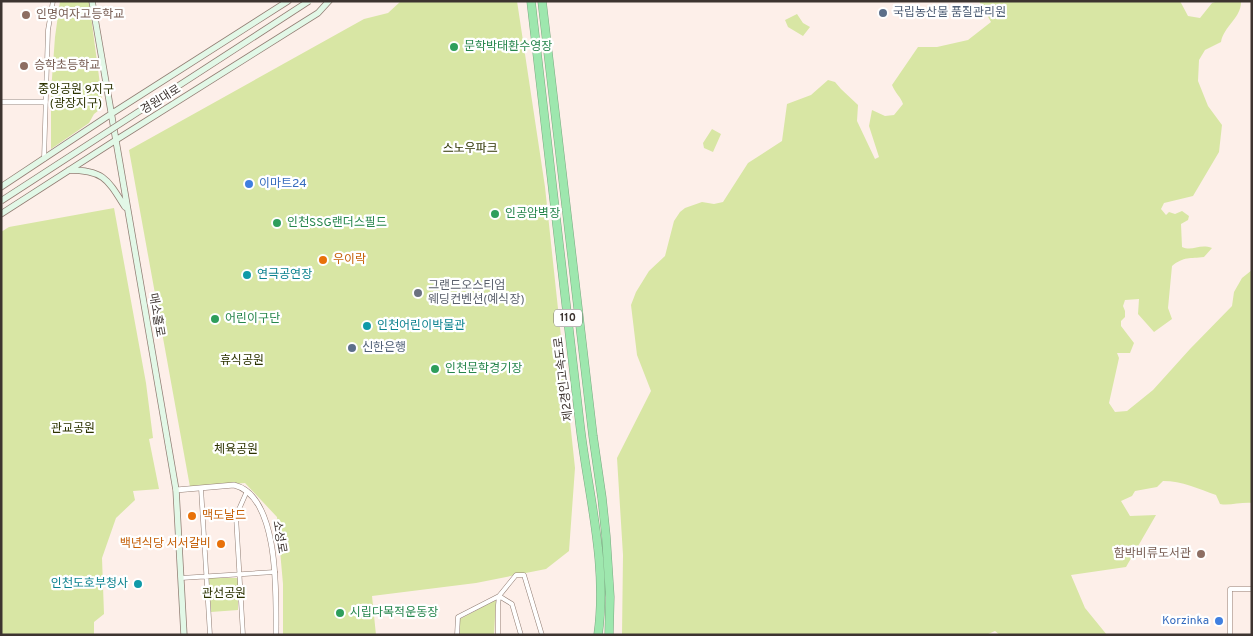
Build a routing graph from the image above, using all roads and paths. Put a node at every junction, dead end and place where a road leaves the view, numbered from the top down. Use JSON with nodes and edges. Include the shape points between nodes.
{"nodes":[{"id":1,"x":53,"y":1,"type":"edge"},
{"id":2,"x":92,"y":1,"type":"edge"},
{"id":3,"x":288,"y":1,"type":"edge"},
{"id":4,"x":309,"y":1,"type":"edge"},
{"id":5,"x":329,"y":1,"type":"edge"},
{"id":6,"x":531,"y":1,"type":"edge"},
{"id":7,"x":542,"y":1,"type":"edge"},
{"id":8,"x":1,"y":102,"type":"edge"},
{"id":9,"x":45,"y":102,"type":"junction"},
{"id":10,"x":111,"y":114,"type":"junction"},
{"id":11,"x":116,"y":140,"type":"junction"},
{"id":12,"x":44,"y":159,"type":"junction"},
{"id":13,"x":69,"y":170,"type":"junction"},
{"id":14,"x":1,"y":187,"type":"edge"},
{"id":15,"x":1,"y":201,"type":"edge"},
{"id":16,"x":128,"y":211,"type":"junction"},
{"id":17,"x":1,"y":214,"type":"edge"},
{"id":18,"x":201,"y":488,"type":"junction"},
{"id":19,"x":176,"y":490,"type":"junction"},
{"id":20,"x":247,"y":492,"type":"junction"},
{"id":21,"x":275,"y":572,"type":"junction"},
{"id":22,"x":240,"y":574,"type":"junction"},
{"id":23,"x":206,"y":576,"type":"junction"},
{"id":24,"x":181,"y":578,"type":"junction"},
{"id":25,"x":1252,"y":590,"type":"edge"},
{"id":26,"x":500,"y":596,"type":"junction"},
{"id":27,"x":184,"y":635,"type":"edge"},
{"id":28,"x":210,"y":635,"type":"edge"},
{"id":29,"x":243,"y":635,"type":"edge"},
{"id":30,"x":276,"y":635,"type":"edge"},
{"id":31,"x":457,"y":635,"type":"edge"},
{"id":32,"x":498,"y":635,"type":"edge"},
{"id":33,"x":521,"y":635,"type":"edge"},
{"id":34,"x":542,"y":635,"type":"edge"},
{"id":35,"x":598,"y":635,"type":"edge"},
{"id":36,"x":609,"y":635,"type":"edge"},
{"id":37,"x":1230,"y":635,"type":"edge"}],
"edges":[{"from":1,"to":9,"type":"street","via":[[48,30]]},
{"from":2,"to":10,"type":"main road","name":"매소홀로"},
{"from":3,"to":10,"type":"main road","name":"경원대로"},
{"from":4,"to":15,"type":"main road","name":"경원대로","bridge":true},
{"from":5,"to":11,"type":"main road","name":"경원대로","via":[[318,13]]},
{"from":6,"to":35,"type":"highway","name":"제2경인고속도로","number":"110","via":[[599,560]]},
{"from":7,"to":36,"type":"highway","name":"제2경인고속도로","number":"110","via":[[602,498],[610,597]]},
{"from":8,"to":9,"type":"street"},
{"from":9,"to":12,"type":"street"},
{"from":10,"to":11,"type":"main road","name":"매소홀로"},
{"from":10,"to":12,"type":"main road","name":"경원대로"},
{"from":11,"to":13,"type":"main road","name":"경원대로"},
{"from":11,"to":16,"type":"main road","name":"매소홀로"},
{"from":12,"to":14,"type":"main road","name":"경원대로"},
{"from":13,"to":16,"type":"main road","via":[[85,170],[104,178]]},
{"from":13,"to":17,"type":"main road","name":"경원대로"},
{"from":16,"to":19,"type":"main road","name":"매소홀로"},
{"from":18,"to":19,"type":"street"},
{"from":18,"to":20,"type":"street","via":[[234,485]]},
{"from":18,"to":23,"type":"street"},
{"from":19,"to":24,"type":"main road","name":"매소홀로"},
{"from":20,"to":21,"type":"street","name":"소성로","via":[[267,521]]},
{"from":20,"to":22,"type":"street","via":[[236,516]]},
{"from":21,"to":22,"type":"street"},
{"from":21,"to":30,"type":"street","name":"소성로"},
{"from":22,"to":23,"type":"street"},
{"from":22,"to":29,"type":"street"},
{"from":23,"to":24,"type":"street"},
{"from":23,"to":28,"type":"street"},
{"from":24,"to":27,"type":"main road","name":"매소홀로"},
{"from":25,"to":37,"type":"street","via":[[1230,590]]},
{"from":26,"to":31,"type":"street","via":[[458,617]]},
{"from":26,"to":32,"type":"street"},
{"from":26,"to":33,"type":"street","via":[[512,604]]},
{"from":26,"to":34,"type":"street","via":[[516,576],[524,575]]}]}
